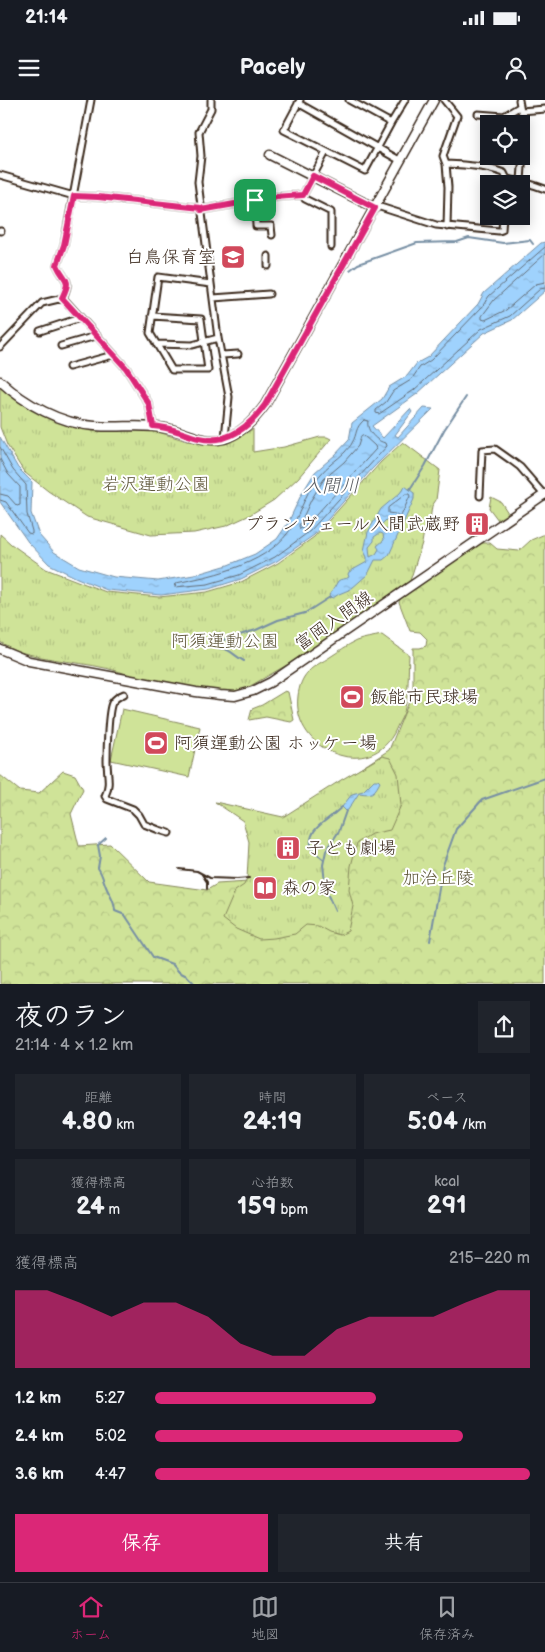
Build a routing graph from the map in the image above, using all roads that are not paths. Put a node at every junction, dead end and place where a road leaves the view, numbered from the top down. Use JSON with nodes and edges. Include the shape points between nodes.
{"nodes":[{"id":1,"x":91,"y":100,"type":"edge"},
{"id":2,"x":211,"y":100,"type":"edge"},
{"id":3,"x":349,"y":100,"type":"edge"},
{"id":4,"x":405,"y":100,"type":"edge"},
{"id":5,"x":434,"y":100,"type":"edge"},
{"id":6,"x":444,"y":100,"type":"edge"},
{"id":7,"x":519,"y":100,"type":"edge"},
{"id":8,"x":299,"y":101,"type":"edge"},
{"id":9,"x":519,"y":106,"type":"junction"},
{"id":10,"x":545,"y":109,"type":"edge"},
{"id":11,"x":478,"y":114,"type":"dead end"},
{"id":12,"x":391,"y":123,"type":"junction"},
{"id":13,"x":378,"y":147,"type":"junction"},
{"id":14,"x":326,"y":152,"type":"junction"},
{"id":15,"x":270,"y":155,"type":"dead end"},
{"id":16,"x":401,"y":161,"type":"junction"},
{"id":17,"x":446,"y":164,"type":"junction"},
{"id":18,"x":0,"y":174,"type":"edge"},
{"id":19,"x":505,"y":175,"type":"edge"},
{"id":20,"x":313,"y":176,"type":"junction"},
{"id":21,"x":530,"y":183,"type":"edge"},
{"id":22,"x":545,"y":189,"type":"edge"},
{"id":23,"x":303,"y":195,"type":"junction"},
{"id":24,"x":74,"y":196,"type":"junction"},
{"id":25,"x":255,"y":200,"type":"junction"},
{"id":26,"x":376,"y":207,"type":"junction"},
{"id":27,"x":201,"y":209,"type":"junction"},
{"id":28,"x":502,"y":225,"type":"edge"},
{"id":29,"x":447,"y":227,"type":"junction"},
{"id":30,"x":272,"y":235,"type":"dead end"},
{"id":31,"x":331,"y":247,"type":"dead end"},
{"id":32,"x":268,"y":256,"type":"dead end"},
{"id":33,"x":268,"y":266,"type":"dead end"},
{"id":34,"x":211,"y":284,"type":"junction"},
{"id":35,"x":268,"y":294,"type":"dead end"},
{"id":36,"x":62,"y":298,"type":"junction"},
{"id":37,"x":213,"y":298,"type":"junction"},
{"id":38,"x":152,"y":316,"type":"junction"},
{"id":39,"x":80,"y":318,"type":"junction"},
{"id":40,"x":40,"y":330,"type":"dead end"},
{"id":41,"x":96,"y":336,"type":"junction"},
{"id":42,"x":218,"y":338,"type":"junction"},
{"id":43,"x":204,"y":342,"type":"junction"},
{"id":44,"x":156,"y":344,"type":"junction"},
{"id":45,"x":61,"y":346,"type":"dead end"},
{"id":46,"x":0,"y":348,"type":"edge"},
{"id":47,"x":238,"y":354,"type":"dead end"},
{"id":48,"x":113,"y":355,"type":"junction"},
{"id":49,"x":222,"y":355,"type":"junction"},
{"id":50,"x":69,"y":367,"type":"dead end"},
{"id":51,"x":0,"y":381,"type":"edge"},
{"id":52,"x":153,"y":426,"type":"junction"},
{"id":53,"x":225,"y":438,"type":"junction"},
{"id":54,"x":545,"y":495,"type":"edge"},
{"id":55,"x":480,"y":496,"type":"dead end"},
{"id":56,"x":0,"y":649,"type":"edge"},
{"id":57,"x":124,"y":694,"type":"dead end"},
{"id":58,"x":169,"y":833,"type":"dead end"}],
"edges":[{"from":1,"to":24,"type":"street"},
{"from":2,"to":27,"type":"street","via":[[211,109],[199,132]]},
{"from":3,"to":12,"type":"street"},
{"from":4,"to":12,"type":"street"},
{"from":5,"to":16,"type":"street"},
{"from":6,"to":17,"type":"street","via":[[457,116],[443,156]]},
{"from":7,"to":9,"type":"street"},
{"from":8,"to":13,"type":"street"},
{"from":8,"to":14,"type":"street","via":[[284,130]]},
{"from":9,"to":10,"type":"street","via":[[521,110]]},
{"from":9,"to":11,"type":"street","via":[[504,116]]},
{"from":12,"to":13,"type":"street"},
{"from":13,"to":14,"type":"street","via":[[365,171]]},
{"from":13,"to":16,"type":"street"},
{"from":14,"to":20,"type":"street"},
{"from":15,"to":20,"type":"street"},
{"from":16,"to":26,"type":"street"},
{"from":17,"to":19,"type":"street","via":[[475,166]]},
{"from":17,"to":29,"type":"street"},
{"from":18,"to":24,"type":"street"},
{"from":20,"to":23,"type":"street"},
{"from":20,"to":26,"type":"street"},
{"from":21,"to":22,"type":"street"},
{"from":23,"to":25,"type":"street"},
{"from":23,"to":31,"type":"street","via":[[331,212]]},
{"from":24,"to":27,"type":"street"},
{"from":24,"to":36,"type":"street","via":[[57,265],[68,281]]},
{"from":25,"to":27,"type":"street"},
{"from":25,"to":30,"type":"street","via":[[256,226],[271,226]]},
{"from":26,"to":29,"type":"street"},
{"from":26,"to":53,"type":"street","via":[[265,405],[249,424]]},
{"from":27,"to":34,"type":"street"},
{"from":28,"to":29,"type":"street","via":[[499,231]]},
{"from":32,"to":33,"type":"street"},
{"from":34,"to":37,"type":"street"},
{"from":34,"to":38,"type":"street","via":[[158,277]]},
{"from":35,"to":37,"type":"street"},
{"from":36,"to":39,"type":"street"},
{"from":36,"to":46,"type":"street","via":[[42,303]]},
{"from":37,"to":42,"type":"street"},
{"from":38,"to":43,"type":"street","via":[[201,319]]},
{"from":38,"to":44,"type":"street","via":[[150,333]]},
{"from":39,"to":40,"type":"street"},
{"from":39,"to":41,"type":"street"},
{"from":41,"to":45,"type":"street"},
{"from":41,"to":48,"type":"street"},
{"from":42,"to":43,"type":"street"},
{"from":42,"to":49,"type":"street"},
{"from":43,"to":44,"type":"street","via":[[192,346]]},
{"from":43,"to":44,"type":"street","via":[[208,370],[172,370]]},
{"from":47,"to":49,"type":"street"},
{"from":48,"to":50,"type":"street"},
{"from":48,"to":52,"type":"street","via":[[126,368],[149,404]]},
{"from":49,"to":53,"type":"street","via":[[229,397]]},
{"from":51,"to":52,"type":"street","via":[[29,403],[61,419],[94,426]]},
{"from":52,"to":53,"type":"street","via":[[170,428],[197,438]]},
{"from":54,"to":55,"type":"street","via":[[520,467],[495,449],[482,450]]},
{"from":54,"to":56,"type":"street","name":"富岡入間線","via":[[271,682],[253,691],[235,696],[196,692],[29,661]]},
{"from":57,"to":58,"type":"street","via":[[114,700],[110,708],[109,780],[105,796],[136,811],[144,824]]}]}
